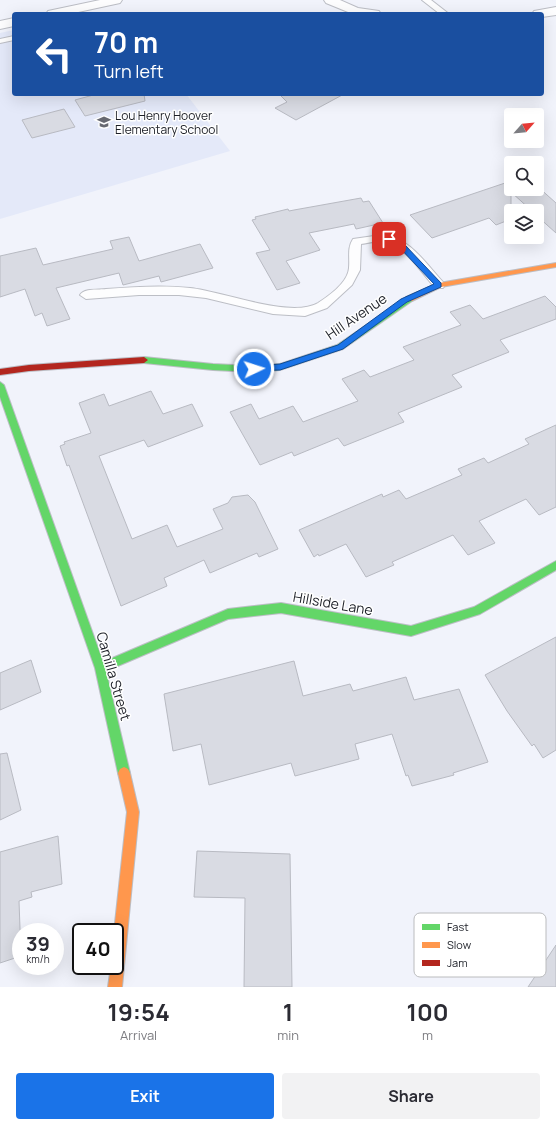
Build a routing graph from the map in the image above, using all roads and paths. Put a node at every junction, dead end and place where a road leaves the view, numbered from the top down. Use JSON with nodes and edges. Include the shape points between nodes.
{"nodes":[{"id":1,"x":116,"y":0,"type":"edge"},
{"id":2,"x":330,"y":0,"type":"edge"},
{"id":3,"x":426,"y":0,"type":"edge"},
{"id":4,"x":544,"y":0,"type":"edge"},
{"id":5,"x":556,"y":8,"type":"edge"},
{"id":6,"x":556,"y":11,"type":"edge"},
{"id":7,"x":61,"y":12,"type":"edge"},
{"id":8,"x":361,"y":12,"type":"edge"},
{"id":9,"x":442,"y":12,"type":"edge"},
{"id":10,"x":544,"y":13,"type":"edge"},
{"id":11,"x":12,"y":23,"type":"edge"},
{"id":12,"x":0,"y":26,"type":"edge"},
{"id":13,"x":12,"y":38,"type":"edge"},
{"id":14,"x":0,"y":41,"type":"edge"},
{"id":15,"x":556,"y":265,"type":"edge"},
{"id":16,"x":439,"y":285,"type":"junction"},
{"id":17,"x":86,"y":295,"type":"dead end"},
{"id":18,"x":0,"y":372,"type":"edge"},
{"id":19,"x":0,"y":385,"type":"edge"},
{"id":20,"x":556,"y":565,"type":"edge"},
{"id":21,"x":100,"y":668,"type":"junction"},
{"id":22,"x":115,"y":987,"type":"edge"}],
"edges":[{"from":1,"to":7,"type":"street"},
{"from":2,"to":8,"type":"street"},
{"from":3,"to":9,"type":"lane"},
{"from":4,"to":5,"type":"street"},
{"from":6,"to":10,"type":"street"},
{"from":11,"to":12,"type":"street"},
{"from":13,"to":14,"type":"lane"},
{"from":15,"to":16,"type":"street","name":"Hill Avenue"},
{"from":16,"to":17,"type":"lane","via":[[402,246],[389,239],[357,241],[354,246],[356,266],[352,278],[316,309],[295,312],[193,292],[146,290]]},
{"from":16,"to":18,"type":"street","name":"Hill Avenue","via":[[404,301],[340,347],[280,367],[213,367],[139,359]]},
{"from":19,"to":21,"type":"street","name":"Camilla Street"},
{"from":20,"to":21,"type":"street","name":"Hillside Lane","via":[[476,611],[411,631],[281,608],[228,614]]},
{"from":21,"to":22,"type":"street","name":"Camilla Street","via":[[133,812]]}]}
